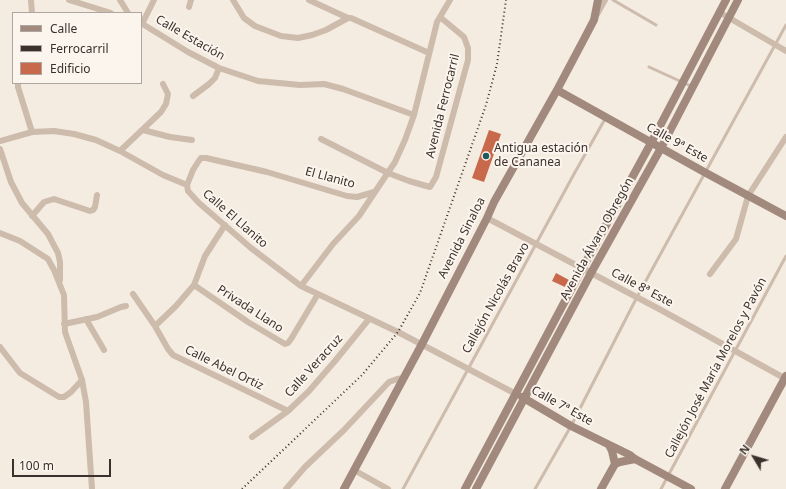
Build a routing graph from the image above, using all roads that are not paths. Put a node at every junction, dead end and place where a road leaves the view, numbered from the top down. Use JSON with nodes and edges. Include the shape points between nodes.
{"nodes":[{"id":1,"x":31,"y":0,"type":"edge"},
{"id":2,"x":69,"y":0,"type":"edge"},
{"id":3,"x":120,"y":0,"type":"edge"},
{"id":4,"x":154,"y":0,"type":"edge"},
{"id":5,"x":191,"y":0,"type":"edge"},
{"id":6,"x":233,"y":0,"type":"edge"},
{"id":7,"x":309,"y":0,"type":"edge"},
{"id":8,"x":450,"y":0,"type":"edge"},
{"id":9,"x":598,"y":0,"type":"edge"},
{"id":10,"x":605,"y":0,"type":"edge"},
{"id":11,"x":613,"y":0,"type":"edge"},
{"id":12,"x":726,"y":0,"type":"edge"},
{"id":13,"x":738,"y":0,"type":"edge"},
{"id":14,"x":189,"y":7,"type":"dead end"},
{"id":15,"x":32,"y":12,"type":"edge"},
{"id":16,"x":108,"y":12,"type":"edge"},
{"id":17,"x":127,"y":12,"type":"edge"},
{"id":18,"x":720,"y":12,"type":"junction"},
{"id":19,"x":440,"y":17,"type":"junction"},
{"id":20,"x":729,"y":17,"type":"junction"},
{"id":21,"x":348,"y":18,"type":"junction"},
{"id":22,"x":594,"y":20,"type":"junction"},
{"id":23,"x":142,"y":23,"type":"edge"},
{"id":24,"x":656,"y":25,"type":"dead end"},
{"id":25,"x":786,"y":25,"type":"edge"},
{"id":26,"x":775,"y":45,"type":"junction"},
{"id":27,"x":786,"y":51,"type":"edge"},
{"id":28,"x":429,"y":53,"type":"junction"},
{"id":29,"x":649,"y":67,"type":"dead end"},
{"id":30,"x":219,"y":68,"type":"junction"},
{"id":31,"x":683,"y":82,"type":"junction"},
{"id":32,"x":18,"y":84,"type":"edge"},
{"id":33,"x":163,"y":84,"type":"dead end"},
{"id":34,"x":693,"y":87,"type":"junction"},
{"id":35,"x":557,"y":90,"type":"junction"},
{"id":36,"x":194,"y":96,"type":"dead end"},
{"id":37,"x":414,"y":115,"type":"junction"},
{"id":38,"x":606,"y":117,"type":"junction"},
{"id":39,"x":144,"y":130,"type":"junction"},
{"id":40,"x":32,"y":132,"type":"junction"},
{"id":41,"x":786,"y":137,"type":"edge"},
{"id":42,"x":321,"y":139,"type":"dead end"},
{"id":43,"x":192,"y":140,"type":"dead end"},
{"id":44,"x":0,"y":141,"type":"edge"},
{"id":45,"x":651,"y":143,"type":"junction"},
{"id":46,"x":661,"y":148,"type":"junction"},
{"id":47,"x":0,"y":149,"type":"edge"},
{"id":48,"x":120,"y":151,"type":"junction"},
{"id":49,"x":388,"y":173,"type":"junction"},
{"id":50,"x":706,"y":173,"type":"junction"},
{"id":51,"x":187,"y":185,"type":"junction"},
{"id":52,"x":374,"y":192,"type":"junction"},
{"id":53,"x":97,"y":194,"type":"dead end"},
{"id":54,"x":748,"y":196,"type":"junction"},
{"id":55,"x":32,"y":216,"type":"junction"},
{"id":56,"x":786,"y":216,"type":"edge"},
{"id":57,"x":487,"y":218,"type":"junction"},
{"id":58,"x":224,"y":225,"type":"junction"},
{"id":59,"x":0,"y":232,"type":"edge"},
{"id":60,"x":536,"y":244,"type":"junction"},
{"id":61,"x":786,"y":256,"type":"edge"},
{"id":62,"x":582,"y":269,"type":"junction"},
{"id":63,"x":591,"y":273,"type":"junction"},
{"id":64,"x":710,"y":274,"type":"dead end"},
{"id":65,"x":60,"y":283,"type":"junction"},
{"id":66,"x":194,"y":285,"type":"junction"},
{"id":67,"x":301,"y":286,"type":"junction"},
{"id":68,"x":133,"y":294,"type":"dead end"},
{"id":69,"x":318,"y":294,"type":"junction"},
{"id":70,"x":637,"y":297,"type":"junction"},
{"id":71,"x":126,"y":306,"type":"dead end"},
{"id":72,"x":86,"y":319,"type":"junction"},
{"id":73,"x":369,"y":319,"type":"junction"},
{"id":74,"x":64,"y":324,"type":"junction"},
{"id":75,"x":155,"y":326,"type":"junction"},
{"id":76,"x":422,"y":344,"type":"junction"},
{"id":77,"x":0,"y":347,"type":"edge"},
{"id":78,"x":104,"y":350,"type":"dead end"},
{"id":79,"x":539,"y":351,"type":"junction"},
{"id":80,"x":735,"y":352,"type":"junction"},
{"id":81,"x":548,"y":356,"type":"junction"},
{"id":82,"x":467,"y":369,"type":"junction"},
{"id":83,"x":404,"y":378,"type":"junction"},
{"id":84,"x":786,"y":378,"type":"edge"},
{"id":85,"x":82,"y":380,"type":"junction"},
{"id":86,"x":516,"y":394,"type":"junction"},
{"id":87,"x":525,"y":399,"type":"junction"},
{"id":88,"x":288,"y":411,"type":"junction"},
{"id":89,"x":571,"y":426,"type":"junction"},
{"id":90,"x":252,"y":438,"type":"dead end"},
{"id":91,"x":609,"y":445,"type":"junction"},
{"id":92,"x":635,"y":459,"type":"junction"},
{"id":93,"x":615,"y":464,"type":"junction"},
{"id":94,"x":354,"y":470,"type":"junction"},
{"id":95,"x":472,"y":475,"type":"junction"},
{"id":96,"x":668,"y":477,"type":"junction"},
{"id":97,"x":481,"y":479,"type":"junction"},
{"id":98,"x":92,"y":489,"type":"edge"},
{"id":99,"x":286,"y":489,"type":"edge"},
{"id":100,"x":344,"y":489,"type":"edge"},
{"id":101,"x":388,"y":489,"type":"edge"},
{"id":102,"x":403,"y":489,"type":"edge"},
{"id":103,"x":465,"y":489,"type":"edge"},
{"id":104,"x":476,"y":489,"type":"edge"},
{"id":105,"x":535,"y":489,"type":"edge"},
{"id":106,"x":601,"y":489,"type":"edge"},
{"id":107,"x":661,"y":489,"type":"edge"},
{"id":108,"x":691,"y":489,"type":"edge"},
{"id":109,"x":725,"y":489,"type":"edge"}],
"edges":[{"from":1,"to":15,"type":"street"},
{"from":2,"to":16,"type":"street"},
{"from":3,"to":17,"type":"street"},
{"from":4,"to":23,"type":"street"},
{"from":5,"to":14,"type":"street"},
{"from":6,"to":21,"type":"street","via":[[244,18],[255,26],[281,36],[312,36]]},
{"from":7,"to":21,"type":"street"},
{"from":8,"to":19,"type":"street"},
{"from":9,"to":22,"type":"street"},
{"from":10,"to":22,"type":"street","name":"Avenida Sinaloa"},
{"from":11,"to":24,"type":"lane"},
{"from":12,"to":18,"type":"street","name":"Avenida Álvaro Obregón"},
{"from":13,"to":20,"type":"street","name":"Avenida Álvaro Obregón"},
{"from":18,"to":20,"type":"street"},
{"from":18,"to":31,"type":"street","name":"Avenida Álvaro Obregón"},
{"from":19,"to":28,"type":"street"},
{"from":19,"to":49,"type":"street","name":"Avenida Ferrocarril","via":[[464,37],[468,48],[468,60],[436,177],[430,187]]},
{"from":20,"to":26,"type":"street"},
{"from":20,"to":34,"type":"street","name":"Avenida Álvaro Obregón"},
{"from":21,"to":28,"type":"street"},
{"from":22,"to":35,"type":"street","name":"Avenida Sinaloa"},
{"from":23,"to":30,"type":"street","name":"Calle Estación"},
{"from":25,"to":26,"type":"lane"},
{"from":26,"to":27,"type":"street"},
{"from":26,"to":50,"type":"lane"},
{"from":28,"to":37,"type":"street"},
{"from":29,"to":31,"type":"lane"},
{"from":30,"to":36,"type":"street","via":[[215,78]]},
{"from":30,"to":37,"type":"street","name":"Calle Estación","via":[[258,81],[300,85],[324,84]]},
{"from":31,"to":34,"type":"lane"},
{"from":31,"to":45,"type":"street","name":"Avenida Álvaro Obregón"},
{"from":32,"to":40,"type":"street"},
{"from":33,"to":39,"type":"street","via":[[168,94],[166,104]]},
{"from":34,"to":46,"type":"street","name":"Avenida Álvaro Obregón"},
{"from":35,"to":38,"type":"street","name":"Calle 9ª Este"},
{"from":35,"to":57,"type":"street","name":"Avenida Sinaloa"},
{"from":37,"to":49,"type":"street","via":[[403,146]]},
{"from":38,"to":45,"type":"street","name":"Calle 9ª Este"},
{"from":38,"to":60,"type":"lane","name":"Callejón Nicolás Bravo"},
{"from":39,"to":43,"type":"street"},
{"from":39,"to":48,"type":"street"},
{"from":40,"to":44,"type":"street","name":"Calle El Llanito"},
{"from":40,"to":48,"type":"street","name":"Calle El Llanito","via":[[54,131],[74,134]]},
{"from":41,"to":54,"type":"street"},
{"from":42,"to":49,"type":"street"},
{"from":45,"to":46,"type":"street","name":"Calle 9ª Este"},
{"from":45,"to":62,"type":"street","name":"Avenida Álvaro Obregón"},
{"from":46,"to":50,"type":"street","name":"Calle 9ª Este"},
{"from":46,"to":63,"type":"street","name":"Avenida Álvaro Obregón"},
{"from":47,"to":55,"type":"street","via":[[11,182],[22,204]]},
{"from":48,"to":51,"type":"street","name":"Calle El Llanito"},
{"from":49,"to":52,"type":"street"},
{"from":50,"to":54,"type":"street","name":"Calle 9ª Este"},
{"from":50,"to":70,"type":"lane"},
{"from":51,"to":52,"type":"street","name":"El Llanito","via":[[198,162],[201,158],[206,158],[243,165],[347,196],[357,197]]},
{"from":51,"to":58,"type":"street","name":"Calle El Llanito","via":[[192,196]]},
{"from":52,"to":67,"type":"street","via":[[359,216],[333,244]]},
{"from":53,"to":55,"type":"street","via":[[96,207],[93,210],[54,199],[44,202]]},
{"from":54,"to":56,"type":"street","name":"Calle 9ª Este"},
{"from":54,"to":64,"type":"street","via":[[736,239]]},
{"from":55,"to":65,"type":"street","via":[[48,234],[58,253]]},
{"from":57,"to":60,"type":"street","name":"Calle 8ª Este"},
{"from":57,"to":76,"type":"street","name":"Avenida Sinaloa"},
{"from":58,"to":66,"type":"street","via":[[205,256]]},
{"from":58,"to":67,"type":"street","name":"Calle El Llanito"},
{"from":59,"to":65,"type":"street","via":[[48,259]]},
{"from":60,"to":62,"type":"street","name":"Calle 8ª Este"},
{"from":60,"to":82,"type":"lane","name":"Callejón Nicolás Bravo"},
{"from":61,"to":80,"type":"lane","name":"Callejón José María Morelos y Pavón"},
{"from":62,"to":63,"type":"street","name":"Calle 8ª Este"},
{"from":62,"to":79,"type":"street","name":"Avenida Álvaro Obregón"},
{"from":63,"to":70,"type":"street","name":"Calle 8ª Este"},
{"from":63,"to":81,"type":"street","name":"Avenida Álvaro Obregón"},
{"from":65,"to":74,"type":"street","via":[[64,295]]},
{"from":66,"to":69,"type":"street","name":"Privada Llano","via":[[285,344],[291,339]]},
{"from":66,"to":75,"type":"street"},
{"from":67,"to":69,"type":"street","name":"Calle El Llanito"},
{"from":68,"to":75,"type":"street","name":"Calle Abel Ortiz"},
{"from":69,"to":73,"type":"street","name":"Calle El Llanito"},
{"from":70,"to":80,"type":"street","name":"Calle 8ª Este"},
{"from":70,"to":89,"type":"lane"},
{"from":71,"to":72,"type":"street"},
{"from":72,"to":74,"type":"street"},
{"from":72,"to":78,"type":"street"},
{"from":73,"to":76,"type":"street","name":"Calle El Llanito"},
{"from":73,"to":88,"type":"street","name":"Calle Veracruz","via":[[315,385]]},
{"from":74,"to":85,"type":"street"},
{"from":75,"to":88,"type":"street","name":"Calle Abel Ortiz","via":[[168,349],[179,359]]},
{"from":76,"to":82,"type":"street","name":"Calle 7ª Este"},
{"from":76,"to":83,"type":"street","name":"Avenida Sinaloa"},
{"from":77,"to":85,"type":"street","via":[[20,373],[59,397],[64,398]]},
{"from":79,"to":81,"type":"street"},
{"from":79,"to":86,"type":"street","name":"Avenida Álvaro Obregón"},
{"from":80,"to":84,"type":"street","name":"Calle 8ª Este"},
{"from":80,"to":96,"type":"lane","name":"Callejón José María Morelos y Pavón"},
{"from":81,"to":87,"type":"street","name":"Avenida Álvaro Obregón"},
{"from":82,"to":86,"type":"street","name":"Calle 7ª Este"},
{"from":82,"to":102,"type":"lane","name":"Callejón Nicolás Bravo"},
{"from":83,"to":94,"type":"street","name":"Avenida Sinaloa"},
{"from":83,"to":99,"type":"street","via":[[389,382]]},
{"from":84,"to":109,"type":"street"},
{"from":85,"to":98,"type":"street"},
{"from":86,"to":87,"type":"street","name":"Calle 7ª Este"},
{"from":86,"to":95,"type":"street","name":"Avenida Álvaro Obregón"},
{"from":87,"to":89,"type":"street","name":"Calle 7ª Este"},
{"from":87,"to":97,"type":"street","name":"Avenida Álvaro Obregón"},
{"from":88,"to":90,"type":"street","name":"Calle Veracruz"},
{"from":89,"to":91,"type":"street","name":"Calle 7ª Este"},
{"from":89,"to":105,"type":"lane"},
{"from":91,"to":92,"type":"street","name":"Calle 7ª Este"},
{"from":91,"to":93,"type":"street"},
{"from":92,"to":93,"type":"street"},
{"from":92,"to":96,"type":"street","name":"Calle 7ª Este"},
{"from":93,"to":106,"type":"street"},
{"from":94,"to":100,"type":"street","name":"Avenida Sinaloa"},
{"from":94,"to":101,"type":"street"},
{"from":95,"to":97,"type":"street"},
{"from":95,"to":103,"type":"street","name":"Avenida Álvaro Obregón"},
{"from":96,"to":107,"type":"lane","name":"Callejón José María Morelos y Pavón"},
{"from":96,"to":108,"type":"street","name":"Calle 7ª Este"},
{"from":97,"to":104,"type":"street","name":"Avenida Álvaro Obregón"}]}
